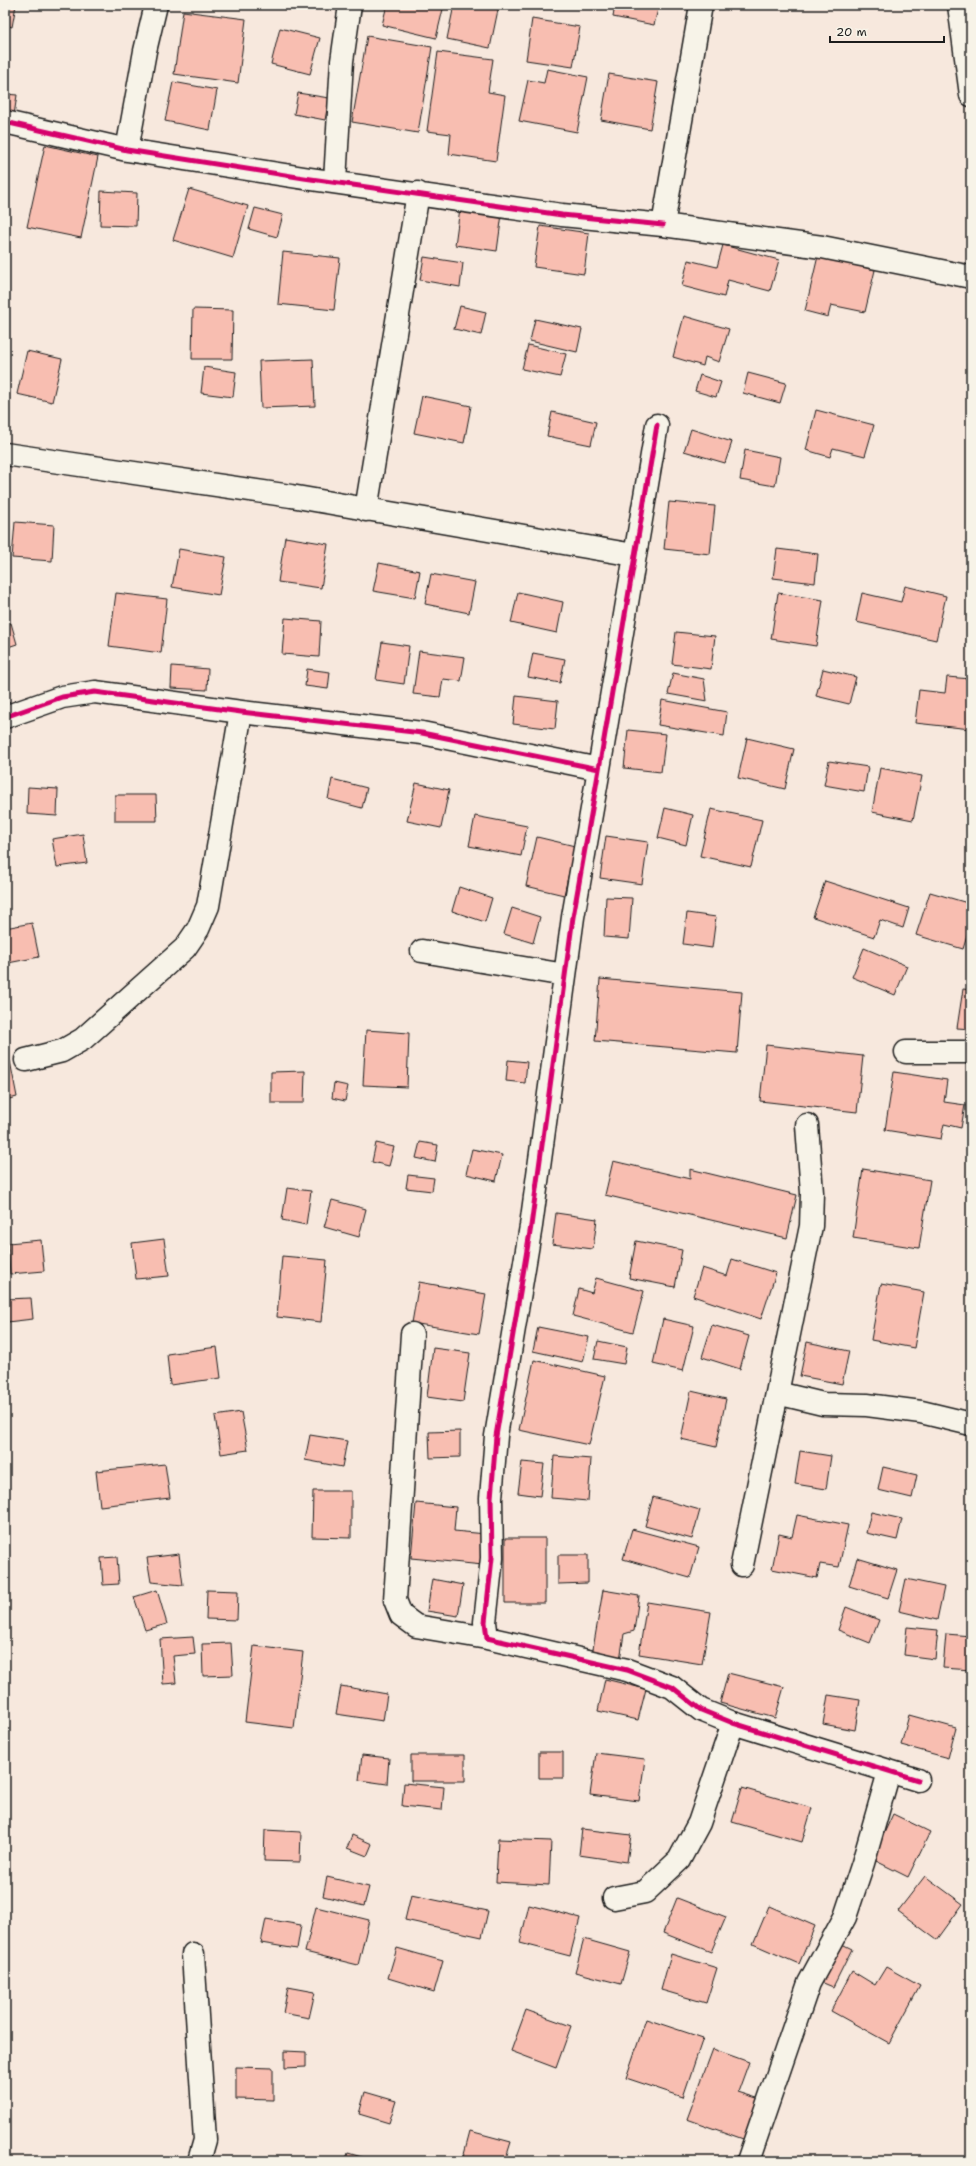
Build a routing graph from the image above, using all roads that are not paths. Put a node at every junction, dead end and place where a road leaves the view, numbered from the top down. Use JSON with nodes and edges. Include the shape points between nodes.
{"nodes":[{"id":1,"x":156,"y":5,"type":"edge"},
{"id":2,"x":350,"y":5,"type":"edge"},
{"id":3,"x":701,"y":5,"type":"edge"},
{"id":4,"x":959,"y":5,"type":"edge"},
{"id":5,"x":971,"y":95,"type":"edge"},
{"id":6,"x":5,"y":122,"type":"edge"},
{"id":7,"x":127,"y":150,"type":"junction"},
{"id":8,"x":336,"y":181,"type":"junction"},
{"id":9,"x":418,"y":193,"type":"junction"},
{"id":10,"x":663,"y":225,"type":"junction"},
{"id":11,"x":971,"y":277,"type":"edge"},
{"id":12,"x":657,"y":425,"type":"dead end"},
{"id":13,"x":5,"y":454,"type":"edge"},
{"id":14,"x":366,"y":510,"type":"junction"},
{"id":15,"x":634,"y":555,"type":"junction"},
{"id":16,"x":241,"y":712,"type":"junction"},
{"id":17,"x":5,"y":717,"type":"edge"},
{"id":18,"x":599,"y":769,"type":"junction"},
{"id":19,"x":422,"y":951,"type":"dead end"},
{"id":20,"x":565,"y":975,"type":"junction"},
{"id":21,"x":906,"y":1052,"type":"dead end"},
{"id":22,"x":971,"y":1052,"type":"edge"},
{"id":23,"x":26,"y":1060,"type":"dead end"},
{"id":24,"x":807,"y":1125,"type":"dead end"},
{"id":25,"x":412,"y":1334,"type":"dead end"},
{"id":26,"x":777,"y":1393,"type":"junction"},
{"id":27,"x":971,"y":1424,"type":"edge"},
{"id":28,"x":742,"y":1565,"type":"dead end"},
{"id":29,"x":487,"y":1638,"type":"junction"},
{"id":30,"x":733,"y":1722,"type":"junction"},
{"id":31,"x":889,"y":1772,"type":"junction"},
{"id":32,"x":918,"y":1780,"type":"dead end"},
{"id":33,"x":614,"y":1898,"type":"dead end"},
{"id":34,"x":193,"y":1954,"type":"dead end"},
{"id":35,"x":199,"y":2161,"type":"edge"},
{"id":36,"x":748,"y":2161,"type":"edge"}],
"edges":[{"from":1,"to":7,"type":"main road"},
{"from":2,"to":8,"type":"main road","via":[[342,61]]},
{"from":3,"to":10,"type":"main road"},
{"from":4,"to":5,"type":"main road"},
{"from":6,"to":7,"type":"main road"},
{"from":7,"to":8,"type":"main road"},
{"from":8,"to":9,"type":"main road"},
{"from":9,"to":10,"type":"main road","via":[[562,215]]},
{"from":9,"to":14,"type":"main road"},
{"from":10,"to":11,"type":"main road","via":[[822,247]]},
{"from":12,"to":15,"type":"main road"},
{"from":13,"to":14,"type":"main road","via":[[291,496]]},
{"from":14,"to":15,"type":"main road"},
{"from":15,"to":18,"type":"main road"},
{"from":16,"to":17,"type":"main road","via":[[95,692],[62,698]]},
{"from":16,"to":18,"type":"main road","via":[[422,733]]},
{"from":16,"to":23,"type":"main road","via":[[208,906],[198,929],[185,948],[83,1039],[62,1052]]},
{"from":18,"to":20,"type":"main road"},
{"from":19,"to":20,"type":"main road"},
{"from":20,"to":29,"type":"main road","via":[[531,1226],[496,1436]]},
{"from":21,"to":22,"type":"main road"},
{"from":24,"to":26,"type":"main road","via":[[812,1226]]},
{"from":25,"to":29,"type":"main road","via":[[395,1600],[401,1615],[416,1626]]},
{"from":26,"to":27,"type":"main road","via":[[823,1404],[867,1405],[921,1412]]},
{"from":26,"to":28,"type":"main road"},
{"from":29,"to":30,"type":"main road","via":[[627,1670],[672,1687],[701,1710]]},
{"from":30,"to":31,"type":"main road"},
{"from":30,"to":33,"type":"main road","via":[[699,1823],[679,1860],[645,1892]]},
{"from":31,"to":32,"type":"main road"},
{"from":31,"to":36,"type":"main road","via":[[845,1917],[810,1983]]},
{"from":34,"to":35,"type":"main road","via":[[205,2140]]}]}
